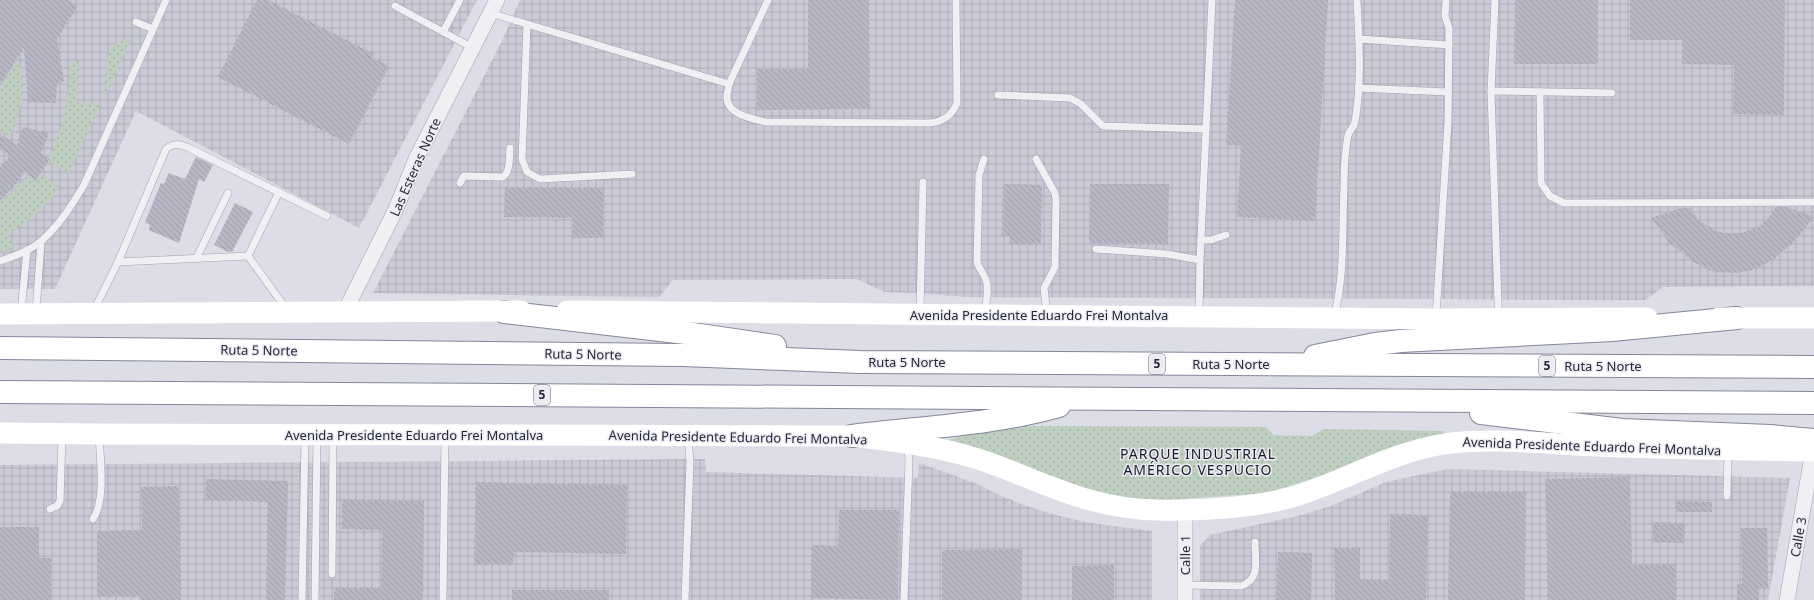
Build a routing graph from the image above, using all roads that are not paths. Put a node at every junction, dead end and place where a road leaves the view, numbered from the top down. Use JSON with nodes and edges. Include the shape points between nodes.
{"nodes":[{"id":1,"x":166,"y":0,"type":"edge"},
{"id":2,"x":460,"y":0,"type":"edge"},
{"id":3,"x":768,"y":0,"type":"edge"},
{"id":4,"x":956,"y":0,"type":"edge"},
{"id":5,"x":1212,"y":0,"type":"edge"},
{"id":6,"x":1357,"y":0,"type":"edge"},
{"id":7,"x":1446,"y":0,"type":"edge"},
{"id":8,"x":1494,"y":0,"type":"edge"},
{"id":9,"x":395,"y":6,"type":"dead end"},
{"id":10,"x":494,"y":7,"type":"edge"},
{"id":11,"x":136,"y":22,"type":"dead end"},
{"id":12,"x":527,"y":25,"type":"junction"},
{"id":13,"x":153,"y":29,"type":"junction"},
{"id":14,"x":443,"y":32,"type":"junction"},
{"id":15,"x":1359,"y":39,"type":"junction"},
{"id":16,"x":1449,"y":45,"type":"junction"},
{"id":17,"x":472,"y":48,"type":"junction"},
{"id":18,"x":729,"y":84,"type":"junction"},
{"id":19,"x":1358,"y":88,"type":"junction"},
{"id":20,"x":1491,"y":91,"type":"junction"},
{"id":21,"x":1448,"y":92,"type":"junction"},
{"id":22,"x":1540,"y":92,"type":"junction"},
{"id":23,"x":1612,"y":93,"type":"dead end"},
{"id":24,"x":998,"y":95,"type":"dead end"},
{"id":25,"x":1206,"y":129,"type":"junction"},
{"id":26,"x":510,"y":148,"type":"dead end"},
{"id":27,"x":984,"y":159,"type":"dead end"},
{"id":28,"x":1036,"y":159,"type":"dead end"},
{"id":29,"x":632,"y":174,"type":"dead end"},
{"id":30,"x":923,"y":182,"type":"dead end"},
{"id":31,"x":460,"y":183,"type":"dead end"},
{"id":32,"x":279,"y":192,"type":"junction"},
{"id":33,"x":228,"y":193,"type":"dead end"},
{"id":34,"x":1814,"y":202,"type":"edge"},
{"id":35,"x":327,"y":216,"type":"dead end"},
{"id":36,"x":1226,"y":235,"type":"dead end"},
{"id":37,"x":1201,"y":240,"type":"junction"},
{"id":38,"x":41,"y":242,"type":"junction"},
{"id":39,"x":1096,"y":249,"type":"dead end"},
{"id":40,"x":27,"y":250,"type":"junction"},
{"id":41,"x":248,"y":256,"type":"junction"},
{"id":42,"x":196,"y":258,"type":"junction"},
{"id":43,"x":1200,"y":260,"type":"junction"},
{"id":44,"x":0,"y":261,"type":"edge"},
{"id":45,"x":118,"y":262,"type":"junction"},
{"id":46,"x":504,"y":312,"type":"junction"},
{"id":47,"x":289,"y":313,"type":"junction"},
{"id":48,"x":344,"y":313,"type":"junction"},
{"id":49,"x":0,"y":314,"type":"edge"},
{"id":50,"x":29,"y":314,"type":"junction"},
{"id":51,"x":92,"y":314,"type":"junction"},
{"id":52,"x":920,"y":314,"type":"junction"},
{"id":53,"x":985,"y":315,"type":"junction"},
{"id":54,"x":1047,"y":315,"type":"junction"},
{"id":55,"x":1199,"y":316,"type":"junction"},
{"id":56,"x":1334,"y":318,"type":"junction"},
{"id":57,"x":1436,"y":318,"type":"junction"},
{"id":58,"x":1500,"y":318,"type":"junction"},
{"id":59,"x":1737,"y":318,"type":"junction"},
{"id":60,"x":1814,"y":318,"type":"edge"},
{"id":61,"x":0,"y":348,"type":"edge"},
{"id":62,"x":860,"y":362,"type":"junction"},
{"id":63,"x":1279,"y":365,"type":"junction"},
{"id":64,"x":1814,"y":367,"type":"edge"},
{"id":65,"x":0,"y":392,"type":"edge"},
{"id":66,"x":1083,"y":398,"type":"junction"},
{"id":67,"x":1391,"y":400,"type":"junction"},
{"id":68,"x":1814,"y":402,"type":"edge"},
{"id":69,"x":0,"y":433,"type":"edge"},
{"id":70,"x":62,"y":434,"type":"junction"},
{"id":71,"x":99,"y":434,"type":"junction"},
{"id":72,"x":318,"y":434,"type":"junction"},
{"id":73,"x":445,"y":435,"type":"junction"},
{"id":74,"x":688,"y":435,"type":"junction"},
{"id":75,"x":852,"y":436,"type":"junction"},
{"id":76,"x":908,"y":443,"type":"junction"},
{"id":77,"x":1814,"y":447,"type":"edge"},
{"id":78,"x":1728,"y":450,"type":"junction"},
{"id":79,"x":1727,"y":496,"type":"dead end"},
{"id":80,"x":50,"y":509,"type":"dead end"},
{"id":81,"x":1185,"y":510,"type":"junction"},
{"id":82,"x":93,"y":519,"type":"dead end"},
{"id":83,"x":1256,"y":542,"type":"dead end"},
{"id":84,"x":332,"y":574,"type":"dead end"},
{"id":85,"x":1185,"y":585,"type":"junction"},
{"id":86,"x":443,"y":598,"type":"dead end"},
{"id":87,"x":302,"y":600,"type":"edge"},
{"id":88,"x":316,"y":600,"type":"edge"},
{"id":89,"x":684,"y":600,"type":"edge"},
{"id":90,"x":904,"y":600,"type":"edge"},
{"id":91,"x":1184,"y":600,"type":"edge"},
{"id":92,"x":1787,"y":600,"type":"edge"}],
"edges":[{"from":1,"to":13,"type":"lane"},
{"from":2,"to":14,"type":"lane"},
{"from":3,"to":18,"type":"lane"},
{"from":4,"to":18,"type":"lane","via":[[958,96],[954,109],[946,119],[929,123],[766,122],[747,118],[731,109],[726,98]]},
{"from":5,"to":25,"type":"lane"},
{"from":6,"to":15,"type":"lane"},
{"from":7,"to":16,"type":"lane","via":[[1444,16],[1449,28]]},
{"from":8,"to":20,"type":"lane"},
{"from":9,"to":14,"type":"lane"},
{"from":10,"to":12,"type":"lane"},
{"from":10,"to":17,"type":"street","name":"Las Esteras Norte"},
{"from":11,"to":13,"type":"lane"},
{"from":12,"to":18,"type":"lane"},
{"from":12,"to":29,"type":"lane","via":[[522,159],[527,172],[540,179]]},
{"from":13,"to":38,"type":"lane","via":[[84,185],[62,219]]},
{"from":14,"to":17,"type":"lane"},
{"from":15,"to":16,"type":"lane"},
{"from":15,"to":19,"type":"lane"},
{"from":16,"to":21,"type":"lane"},
{"from":17,"to":48,"type":"street","name":"Las Esteras Norte","via":[[416,159],[395,211]]},
{"from":19,"to":21,"type":"lane"},
{"from":19,"to":56,"type":"lane","via":[[1355,124],[1348,134],[1342,259],[1338,305]]},
{"from":20,"to":22,"type":"lane"},
{"from":20,"to":58,"type":"lane"},
{"from":21,"to":57,"type":"lane"},
{"from":22,"to":23,"type":"lane"},
{"from":22,"to":34,"type":"lane","via":[[1541,183],[1550,196],[1564,204]]},
{"from":24,"to":25,"type":"lane","via":[[1070,98],[1081,104],[1103,126]]},
{"from":25,"to":37,"type":"lane"},
{"from":26,"to":31,"type":"lane","via":[[506,175],[464,176]]},
{"from":27,"to":53,"type":"lane","via":[[979,175],[977,262],[988,289]]},
{"from":28,"to":54,"type":"lane","via":[[1056,198],[1055,267],[1044,288]]},
{"from":30,"to":52,"type":"lane"},
{"from":32,"to":35,"type":"lane"},
{"from":32,"to":41,"type":"lane"},
{"from":32,"to":45,"type":"lane","via":[[187,147],[171,145],[166,150]]},
{"from":33,"to":42,"type":"lane"},
{"from":36,"to":37,"type":"lane"},
{"from":37,"to":43,"type":"lane"},
{"from":38,"to":40,"type":"lane"},
{"from":38,"to":50,"type":"lane"},
{"from":39,"to":43,"type":"lane","via":[[1167,254]]},
{"from":40,"to":44,"type":"lane"},
{"from":40,"to":50,"type":"lane"},
{"from":41,"to":42,"type":"lane"},
{"from":41,"to":47,"type":"lane"},
{"from":42,"to":45,"type":"lane"},
{"from":43,"to":55,"type":"lane"},
{"from":45,"to":51,"type":"lane"},
{"from":46,"to":48,"type":"main road","name":"Avenida Presidente Eduardo Frei Montalva"},
{"from":46,"to":52,"type":"main road","name":"Avenida Presidente Eduardo Frei Montalva"},
{"from":46,"to":62,"type":"highway","via":[[686,333],[785,347]]},
{"from":47,"to":48,"type":"main road","name":"Avenida Presidente Eduardo Frei Montalva"},
{"from":47,"to":51,"type":"main road","name":"Avenida Presidente Eduardo Frei Montalva"},
{"from":49,"to":50,"type":"main road","name":"Avenida Presidente Eduardo Frei Montalva"},
{"from":50,"to":51,"type":"main road","name":"Avenida Presidente Eduardo Frei Montalva"},
{"from":52,"to":53,"type":"main road","name":"Avenida Presidente Eduardo Frei Montalva"},
{"from":53,"to":54,"type":"main road","name":"Avenida Presidente Eduardo Frei Montalva"},
{"from":54,"to":55,"type":"main road","name":"Avenida Presidente Eduardo Frei Montalva"},
{"from":55,"to":56,"type":"main road","name":"Avenida Presidente Eduardo Frei Montalva"},
{"from":56,"to":57,"type":"main road","name":"Avenida Presidente Eduardo Frei Montalva"},
{"from":57,"to":58,"type":"main road","name":"Avenida Presidente Eduardo Frei Montalva"},
{"from":58,"to":59,"type":"main road","name":"Avenida Presidente Eduardo Frei Montalva"},
{"from":59,"to":60,"type":"main road","name":"Avenida Presidente Eduardo Frei Montalva"},
{"from":59,"to":63,"type":"highway","via":[[1612,330],[1401,341],[1343,350]]},
{"from":61,"to":62,"type":"highway","name":"Ruta 5 Norte","number":"5","via":[[683,355]]},
{"from":62,"to":63,"type":"highway","name":"Ruta 5 Norte","number":"5"},
{"from":63,"to":64,"type":"highway","name":"Ruta 5 Norte","number":"5"},
{"from":65,"to":66,"type":"highway","number":"5"},
{"from":66,"to":67,"type":"highway","number":"5"},
{"from":66,"to":75,"type":"highway","via":[[1026,414],[979,422]]},
{"from":67,"to":68,"type":"highway","number":"5"},
{"from":67,"to":77,"type":"highway","via":[[1622,430],[1770,436]]},
{"from":69,"to":70,"type":"main road","name":"Avenida Presidente Eduardo Frei Montalva"},
{"from":70,"to":71,"type":"main road","name":"Avenida Presidente Eduardo Frei Montalva"},
{"from":70,"to":80,"type":"lane","via":[[60,501],[57,506]]},
{"from":71,"to":72,"type":"main road","name":"Avenida Presidente Eduardo Frei Montalva"},
{"from":71,"to":82,"type":"lane","via":[[100,494],[97,513]]},
{"from":72,"to":73,"type":"main road","name":"Avenida Presidente Eduardo Frei Montalva"},
{"from":72,"to":84,"type":"lane"},
{"from":72,"to":87,"type":"lane"},
{"from":72,"to":88,"type":"lane"},
{"from":73,"to":74,"type":"main road","name":"Avenida Presidente Eduardo Frei Montalva"},
{"from":73,"to":86,"type":"lane"},
{"from":74,"to":75,"type":"main road","name":"Avenida Presidente Eduardo Frei Montalva"},
{"from":74,"to":89,"type":"lane","via":[[690,462]]},
{"from":75,"to":76,"type":"main road","name":"Avenida Presidente Eduardo Frei Montalva"},
{"from":76,"to":81,"type":"main road","name":"Avenida Presidente Eduardo Frei Montalva","via":[[977,459],[1064,493],[1102,504],[1136,509]]},
{"from":76,"to":90,"type":"lane"},
{"from":77,"to":78,"type":"main road","name":"Avenida Presidente Eduardo Frei Montalva"},
{"from":77,"to":92,"type":"street","name":"Calle 3"},
{"from":78,"to":79,"type":"lane"},
{"from":78,"to":81,"type":"main road","name":"Avenida Presidente Eduardo Frei Montalva","via":[[1492,442],[1445,444],[1406,453],[1285,499]]},
{"from":81,"to":85,"type":"street","name":"Calle 1"},
{"from":83,"to":85,"type":"lane","via":[[1255,570],[1253,579],[1248,583],[1241,586]]},
{"from":85,"to":91,"type":"street","name":"Calle 1"}]}
